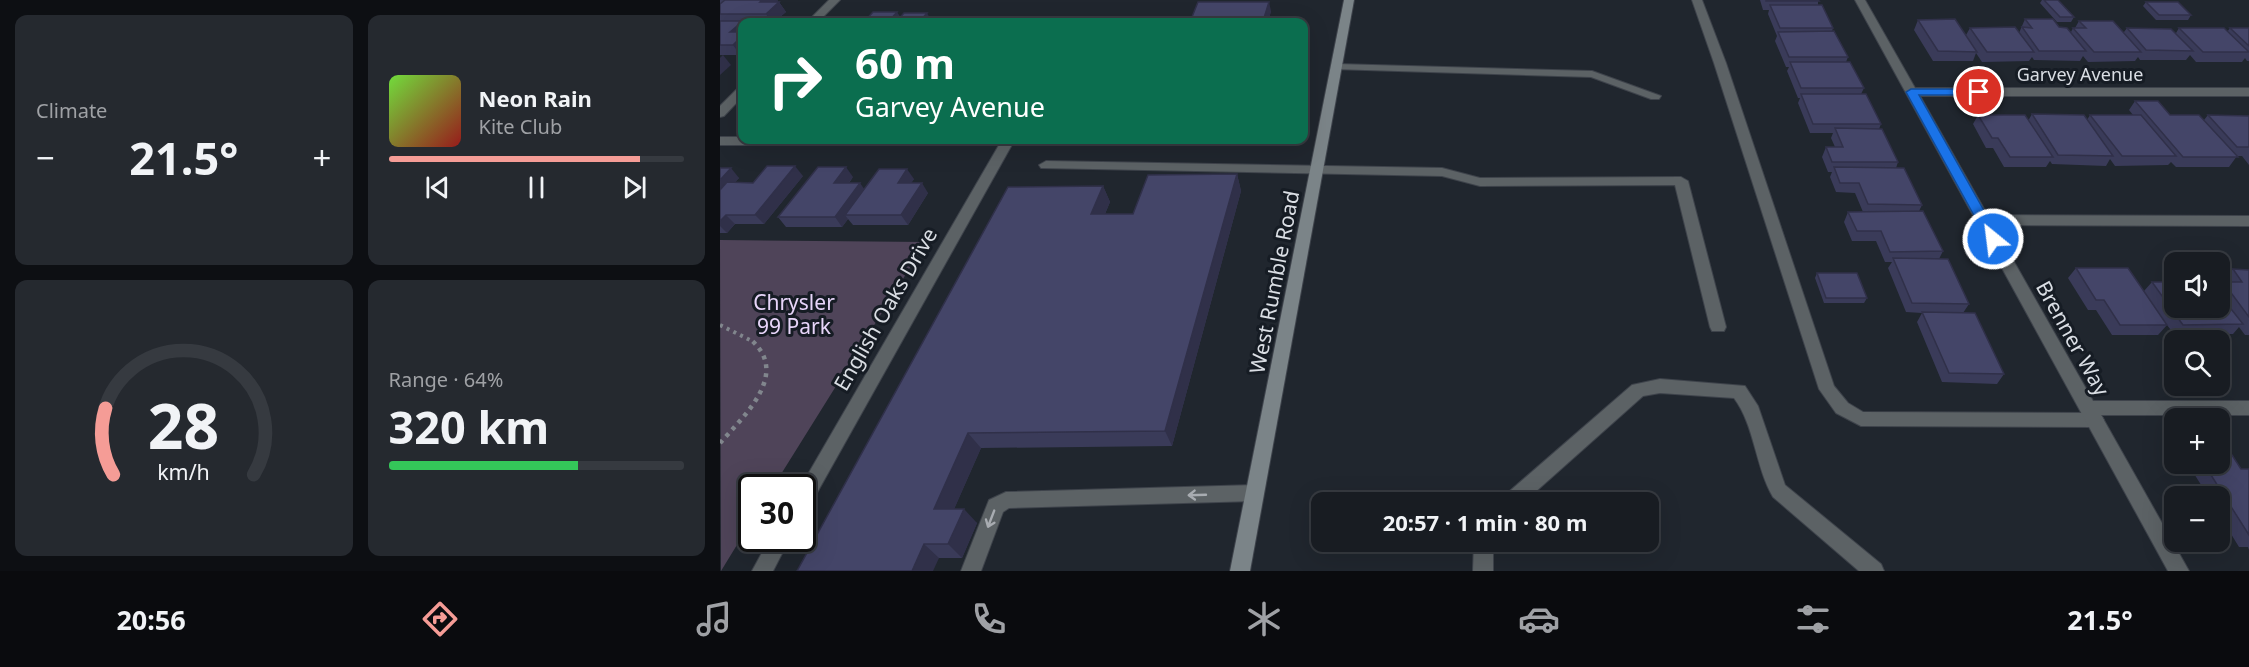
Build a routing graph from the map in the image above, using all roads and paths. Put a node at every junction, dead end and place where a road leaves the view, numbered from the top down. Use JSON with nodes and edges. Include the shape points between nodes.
{"nodes":[{"id":1,"x":835,"y":0,"type":"edge"},
{"id":2,"x":1349,"y":0,"type":"edge"},
{"id":3,"x":1697,"y":0,"type":"edge"},
{"id":4,"x":1860,"y":0,"type":"edge"},
{"id":5,"x":816,"y":18,"type":"edge"},
{"id":6,"x":1337,"y":67,"type":"junction"},
{"id":7,"x":1911,"y":92,"type":"junction"},
{"id":8,"x":2249,"y":92,"type":"edge"},
{"id":9,"x":738,"y":95,"type":"edge"},
{"id":10,"x":1655,"y":96,"type":"dead end"},
{"id":11,"x":720,"y":113,"type":"edge"},
{"id":12,"x":720,"y":141,"type":"edge"},
{"id":13,"x":738,"y":141,"type":"edge"},
{"id":14,"x":1006,"y":144,"type":"edge"},
{"id":15,"x":1046,"y":165,"type":"dead end"},
{"id":16,"x":1317,"y":170,"type":"junction"},
{"id":17,"x":1983,"y":220,"type":"junction"},
{"id":18,"x":2249,"y":221,"type":"edge"},
{"id":19,"x":720,"y":325,"type":"edge"},
{"id":20,"x":1718,"y":327,"type":"dead end"},
{"id":21,"x":2249,"y":408,"type":"edge"},
{"id":22,"x":2092,"y":414,"type":"junction"},
{"id":23,"x":720,"y":443,"type":"edge"},
{"id":24,"x":816,"y":477,"type":"edge"},
{"id":25,"x":1522,"y":492,"type":"edge"},
{"id":26,"x":1255,"y":493,"type":"junction"},
{"id":27,"x":773,"y":552,"type":"edge"},
{"id":28,"x":1484,"y":552,"type":"edge"},
{"id":29,"x":762,"y":571,"type":"edge"},
{"id":30,"x":972,"y":571,"type":"edge"},
{"id":31,"x":1240,"y":571,"type":"edge"},
{"id":32,"x":1483,"y":571,"type":"edge"},
{"id":33,"x":1874,"y":571,"type":"edge"},
{"id":34,"x":2180,"y":571,"type":"edge"}],
"edges":[{"from":1,"to":5,"type":"street"},
{"from":2,"to":6,"type":"street","name":"West Rumble Road"},
{"from":3,"to":22,"type":"street","via":[[1827,389],[1842,408],[1861,419]]},
{"from":4,"to":7,"type":"street","name":"Brenner Way"},
{"from":6,"to":10,"type":"street","via":[[1592,74]]},
{"from":6,"to":16,"type":"street","name":"West Rumble Road"},
{"from":7,"to":8,"type":"street","name":"Garvey Avenue"},
{"from":7,"to":17,"type":"street","name":"Brenner Way"},
{"from":9,"to":11,"type":"street"},
{"from":12,"to":13,"type":"street"},
{"from":14,"to":24,"type":"street","name":"English Oaks Drive"},
{"from":15,"to":16,"type":"street"},
{"from":16,"to":20,"type":"street","via":[[1442,172],[1480,182],[1681,182]]},
{"from":16,"to":26,"type":"street","name":"West Rumble Road"},
{"from":17,"to":18,"type":"street"},
{"from":17,"to":22,"type":"street","name":"Brenner Way"},
{"from":19,"to":23,"type":"path","via":[[756,341],[767,354],[768,374],[758,398]]},
{"from":21,"to":22,"type":"street"},
{"from":22,"to":34,"type":"street","name":"Brenner Way"},
{"from":25,"to":33,"type":"street","via":[[1638,390],[1660,386],[1739,391],[1750,406],[1779,491]]},
{"from":26,"to":30,"type":"street","one_way":true,"via":[[1006,500],[996,506]]},
{"from":26,"to":31,"type":"street","name":"West Rumble Road"},
{"from":27,"to":29,"type":"street"},
{"from":28,"to":32,"type":"street"}]}
